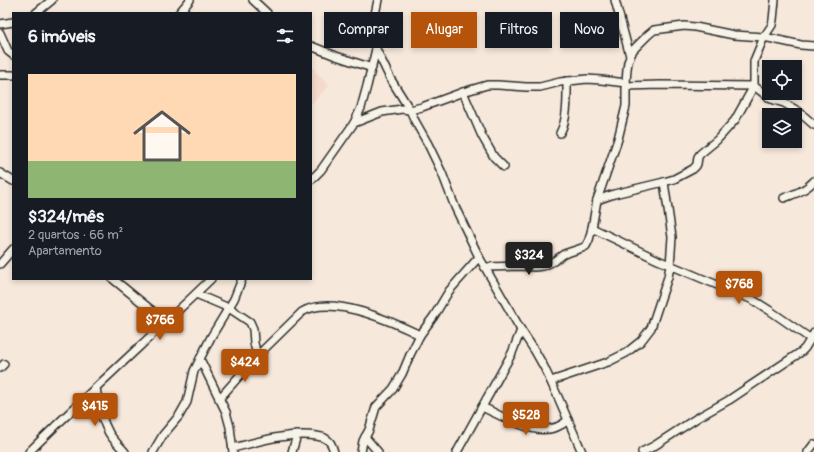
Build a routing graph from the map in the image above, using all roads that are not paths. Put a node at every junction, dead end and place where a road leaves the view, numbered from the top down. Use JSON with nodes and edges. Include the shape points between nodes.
{"nodes":[{"id":1,"x":52,"y":0,"type":"edge"},
{"id":2,"x":190,"y":0,"type":"edge"},
{"id":3,"x":253,"y":0,"type":"edge"},
{"id":4,"x":378,"y":0,"type":"edge"},
{"id":5,"x":615,"y":0,"type":"edge"},
{"id":6,"x":775,"y":0,"type":"edge"},
{"id":7,"x":38,"y":12,"type":"edge"},
{"id":8,"x":181,"y":12,"type":"edge"},
{"id":9,"x":266,"y":12,"type":"edge"},
{"id":10,"x":12,"y":22,"type":"edge"},
{"id":11,"x":0,"y":24,"type":"edge"},
{"id":12,"x":0,"y":33,"type":"edge"},
{"id":13,"x":764,"y":37,"type":"junction"},
{"id":14,"x":312,"y":46,"type":"edge"},
{"id":15,"x":814,"y":46,"type":"edge"},
{"id":16,"x":376,"y":49,"type":"junction"},
{"id":17,"x":12,"y":54,"type":"edge"},
{"id":18,"x":630,"y":56,"type":"junction"},
{"id":19,"x":372,"y":68,"type":"junction"},
{"id":20,"x":0,"y":75,"type":"edge"},
{"id":21,"x":12,"y":75,"type":"edge"},
{"id":22,"x":567,"y":81,"type":"junction"},
{"id":23,"x":626,"y":84,"type":"junction"},
{"id":24,"x":754,"y":86,"type":"junction"},
{"id":25,"x":463,"y":92,"type":"junction"},
{"id":26,"x":410,"y":110,"type":"junction"},
{"id":27,"x":354,"y":123,"type":"junction"},
{"id":28,"x":814,"y":125,"type":"edge"},
{"id":29,"x":560,"y":133,"type":"dead end"},
{"id":30,"x":504,"y":167,"type":"dead end"},
{"id":31,"x":0,"y":173,"type":"edge"},
{"id":32,"x":312,"y":179,"type":"edge"},
{"id":33,"x":12,"y":180,"type":"edge"},
{"id":34,"x":814,"y":181,"type":"edge"},
{"id":35,"x":664,"y":182,"type":"junction"},
{"id":36,"x":784,"y":198,"type":"dead end"},
{"id":37,"x":596,"y":200,"type":"junction"},
{"id":38,"x":592,"y":228,"type":"junction"},
{"id":39,"x":12,"y":250,"type":"edge"},
{"id":40,"x":479,"y":257,"type":"junction"},
{"id":41,"x":0,"y":264,"type":"edge"},
{"id":42,"x":670,"y":266,"type":"junction"},
{"id":43,"x":486,"y":267,"type":"junction"},
{"id":44,"x":114,"y":280,"type":"edge"},
{"id":45,"x":210,"y":280,"type":"edge"},
{"id":46,"x":242,"y":280,"type":"edge"},
{"id":47,"x":196,"y":294,"type":"junction"},
{"id":48,"x":228,"y":308,"type":"junction"},
{"id":49,"x":166,"y":322,"type":"junction"},
{"id":50,"x":521,"y":330,"type":"junction"},
{"id":51,"x":420,"y":335,"type":"junction"},
{"id":52,"x":812,"y":336,"type":"edge"},
{"id":53,"x":257,"y":356,"type":"junction"},
{"id":54,"x":200,"y":359,"type":"junction"},
{"id":55,"x":551,"y":381,"type":"junction"},
{"id":56,"x":96,"y":388,"type":"junction"},
{"id":57,"x":219,"y":399,"type":"junction"},
{"id":58,"x":482,"y":407,"type":"junction"},
{"id":59,"x":568,"y":420,"type":"junction"},
{"id":60,"x":297,"y":435,"type":"junction"},
{"id":61,"x":364,"y":437,"type":"junction"},
{"id":62,"x":233,"y":450,"type":"edge"},
{"id":63,"x":29,"y":452,"type":"edge"},
{"id":64,"x":125,"y":452,"type":"edge"},
{"id":65,"x":153,"y":452,"type":"edge"},
{"id":66,"x":292,"y":452,"type":"edge"},
{"id":67,"x":334,"y":452,"type":"edge"},
{"id":68,"x":361,"y":452,"type":"edge"},
{"id":69,"x":378,"y":452,"type":"edge"},
{"id":70,"x":457,"y":452,"type":"edge"},
{"id":71,"x":582,"y":452,"type":"edge"},
{"id":72,"x":642,"y":452,"type":"edge"}],
"edges":[{"from":1,"to":7,"type":"street"},
{"from":2,"to":8,"type":"street"},
{"from":3,"to":9,"type":"street"},
{"from":4,"to":16,"type":"street","via":[[374,24]]},
{"from":5,"to":18,"type":"street"},
{"from":6,"to":13,"type":"street","via":[[772,25]]},
{"from":10,"to":11,"type":"street"},
{"from":12,"to":17,"type":"street"},
{"from":13,"to":15,"type":"street"},
{"from":13,"to":18,"type":"street","via":[[734,35],[684,26],[654,30]]},
{"from":13,"to":24,"type":"street","via":[[754,61]]},
{"from":14,"to":19,"type":"street"},
{"from":16,"to":19,"type":"street"},
{"from":16,"to":26,"type":"street"},
{"from":18,"to":23,"type":"street"},
{"from":19,"to":27,"type":"street"},
{"from":20,"to":21,"type":"street"},
{"from":22,"to":23,"type":"street","via":[[587,79]]},
{"from":22,"to":25,"type":"street","via":[[540,87],[487,85]]},
{"from":22,"to":29,"type":"street","via":[[564,126]]},
{"from":23,"to":24,"type":"street"},
{"from":23,"to":37,"type":"street","via":[[626,106],[618,139]]},
{"from":24,"to":28,"type":"street","via":[[771,99],[798,110]]},
{"from":24,"to":35,"type":"street","via":[[735,120],[718,140],[700,154],[696,166]]},
{"from":25,"to":26,"type":"street"},
{"from":25,"to":30,"type":"street","via":[[482,136],[494,157]]},
{"from":26,"to":27,"type":"street","via":[[382,112]]},
{"from":26,"to":40,"type":"street"},
{"from":27,"to":32,"type":"street"},
{"from":31,"to":33,"type":"street"},
{"from":34,"to":36,"type":"street","via":[[797,193]]},
{"from":35,"to":37,"type":"street"},
{"from":35,"to":42,"type":"street","via":[[672,237]]},
{"from":37,"to":38,"type":"street"},
{"from":38,"to":42,"type":"street"},
{"from":38,"to":43,"type":"street","via":[[586,246],[564,254],[549,264],[534,267]]},
{"from":39,"to":41,"type":"street"},
{"from":40,"to":43,"type":"street"},
{"from":40,"to":51,"type":"street","via":[[449,291]]},
{"from":42,"to":52,"type":"street","via":[[753,300]]},
{"from":42,"to":55,"type":"street","via":[[651,328],[641,341],[626,353],[608,362]]},
{"from":43,"to":50,"type":"street"},
{"from":44,"to":49,"type":"street"},
{"from":45,"to":47,"type":"street"},
{"from":46,"to":48,"type":"street"},
{"from":47,"to":48,"type":"street"},
{"from":47,"to":49,"type":"street"},
{"from":48,"to":53,"type":"street","via":[[252,324]]},
{"from":48,"to":54,"type":"street"},
{"from":49,"to":56,"type":"street"},
{"from":50,"to":55,"type":"street"},
{"from":50,"to":58,"type":"street","via":[[512,353]]},
{"from":51,"to":53,"type":"street","via":[[366,312],[319,306],[302,312]]},
{"from":51,"to":61,"type":"street","via":[[393,389],[376,407],[369,430]]},
{"from":52,"to":72,"type":"street","via":[[801,352],[729,400]]},
{"from":53,"to":57,"type":"street"},
{"from":54,"to":57,"type":"street"},
{"from":54,"to":65,"type":"street","via":[[184,408],[163,434]]},
{"from":55,"to":59,"type":"street"},
{"from":56,"to":63,"type":"street"},
{"from":56,"to":64,"type":"street","via":[[105,426]]},
{"from":57,"to":62,"type":"street","via":[[228,419]]},
{"from":58,"to":59,"type":"street","via":[[535,429],[553,428]]},
{"from":58,"to":70,"type":"street"},
{"from":59,"to":71,"type":"street"},
{"from":60,"to":62,"type":"street","via":[[263,440]]},
{"from":60,"to":66,"type":"street"},
{"from":60,"to":67,"type":"street","via":[[325,438]]},
{"from":61,"to":68,"type":"street"},
{"from":61,"to":69,"type":"street"}]}
